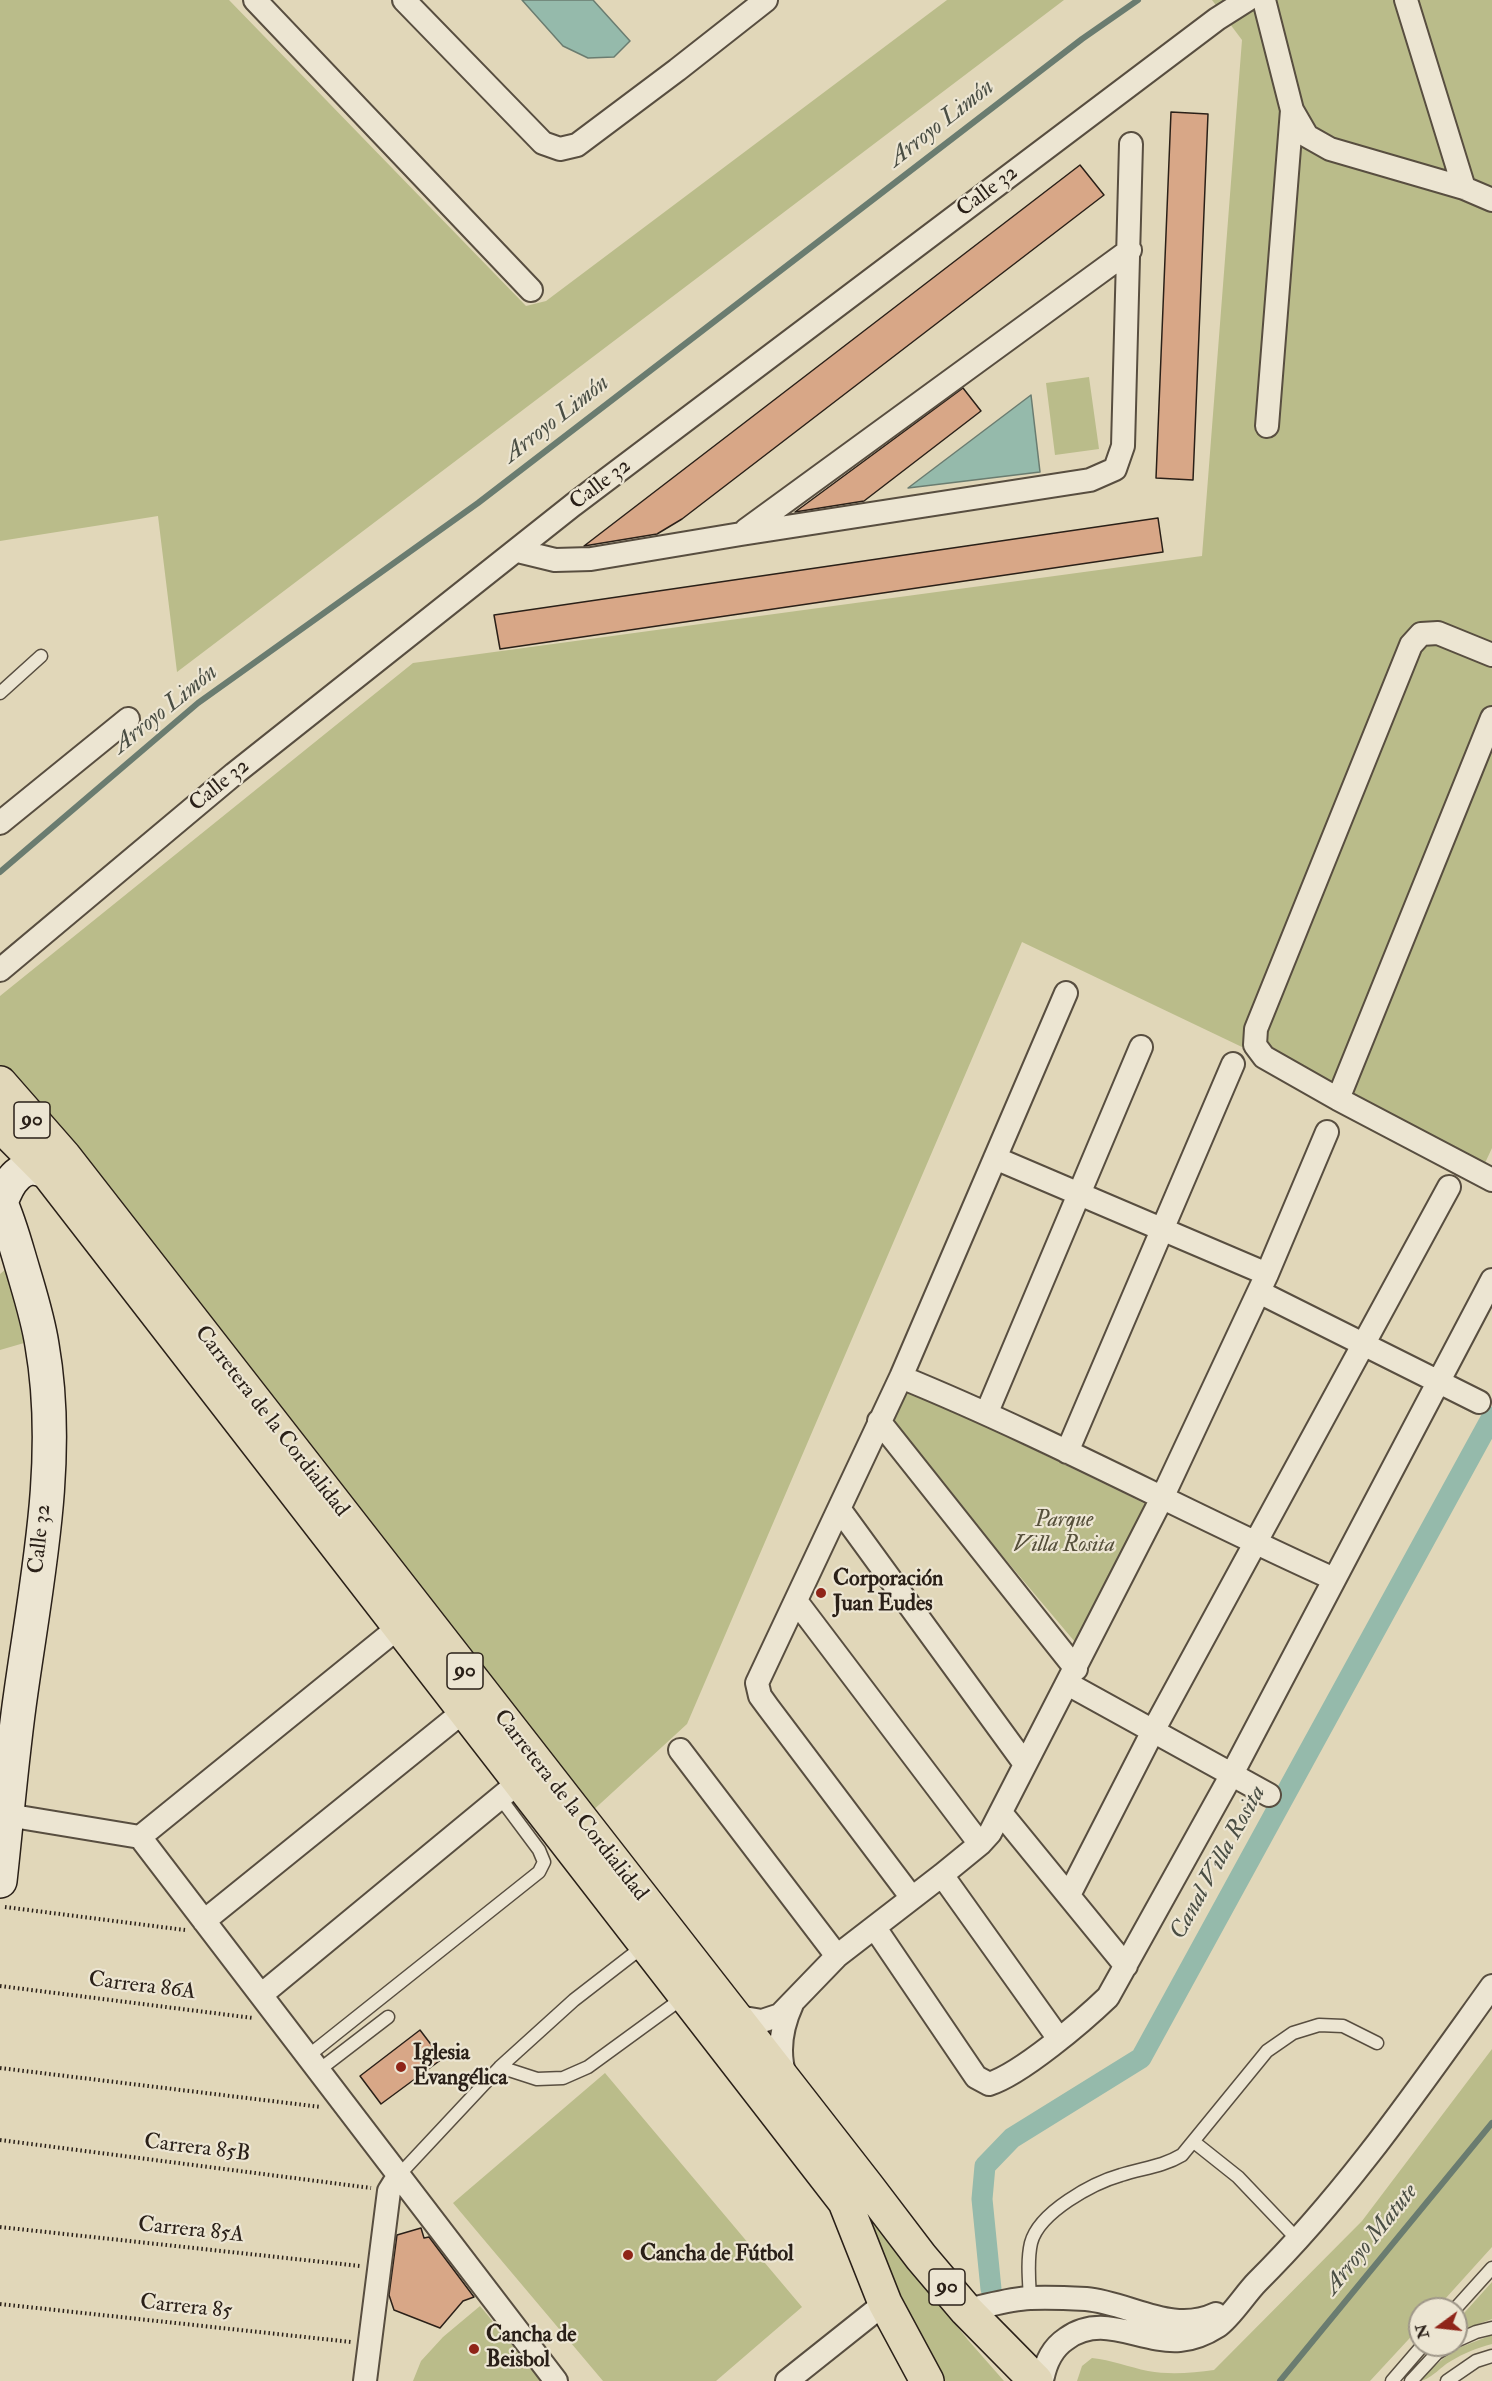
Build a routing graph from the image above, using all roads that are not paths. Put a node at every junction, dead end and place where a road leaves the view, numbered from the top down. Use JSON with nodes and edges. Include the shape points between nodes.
{"nodes":[{"id":1,"x":255,"y":0,"type":"edge"},
{"id":2,"x":404,"y":0,"type":"edge"},
{"id":3,"x":766,"y":0,"type":"edge"},
{"id":4,"x":1247,"y":0,"type":"edge"},
{"id":5,"x":1264,"y":0,"type":"edge"},
{"id":6,"x":1406,"y":0,"type":"edge"},
{"id":7,"x":1292,"y":110,"type":"junction"},
{"id":8,"x":1131,"y":144,"type":"dead end"},
{"id":9,"x":1464,"y":188,"type":"junction"},
{"id":10,"x":1492,"y":200,"type":"edge"},
{"id":11,"x":1130,"y":250,"type":"junction"},
{"id":12,"x":531,"y":290,"type":"dead end"},
{"id":13,"x":1267,"y":426,"type":"dead end"},
{"id":14,"x":741,"y":534,"type":"junction"},
{"id":15,"x":518,"y":551,"type":"junction"},
{"id":16,"x":1492,"y":655,"type":"edge"},
{"id":17,"x":41,"y":656,"type":"dead end"},
{"id":18,"x":0,"y":693,"type":"edge"},
{"id":19,"x":1492,"y":718,"type":"edge"},
{"id":20,"x":128,"y":719,"type":"dead end"},
{"id":21,"x":0,"y":823,"type":"edge"},
{"id":22,"x":0,"y":970,"type":"edge"},
{"id":23,"x":1066,"y":993,"type":"dead end"},
{"id":24,"x":1141,"y":1047,"type":"dead end"},
{"id":25,"x":1233,"y":1064,"type":"dead end"},
{"id":26,"x":0,"y":1083,"type":"edge"},
{"id":27,"x":1338,"y":1099,"type":"junction"},
{"id":28,"x":0,"y":1125,"type":"edge"},
{"id":29,"x":1327,"y":1132,"type":"dead end"},
{"id":30,"x":995,"y":1158,"type":"junction"},
{"id":31,"x":47,"y":1172,"type":"junction"},
{"id":32,"x":1492,"y":1180,"type":"edge"},
{"id":33,"x":1449,"y":1186,"type":"dead end"},
{"id":34,"x":1079,"y":1196,"type":"junction"},
{"id":35,"x":2,"y":1214,"type":"edge"},
{"id":36,"x":1161,"y":1229,"type":"junction"},
{"id":37,"x":1492,"y":1280,"type":"edge"},
{"id":38,"x":1263,"y":1283,"type":"junction"},
{"id":39,"x":1364,"y":1345,"type":"junction"},
{"id":40,"x":901,"y":1377,"type":"junction"},
{"id":41,"x":1439,"y":1382,"type":"junction"},
{"id":42,"x":1479,"y":1402,"type":"dead end"},
{"id":43,"x":987,"y":1412,"type":"junction"},
{"id":44,"x":879,"y":1421,"type":"junction"},
{"id":45,"x":1067,"y":1452,"type":"junction"},
{"id":46,"x":1162,"y":1498,"type":"junction"},
{"id":47,"x":840,"y":1510,"type":"junction"},
{"id":48,"x":1256,"y":1544,"type":"junction"},
{"id":49,"x":1334,"y":1580,"type":"junction"},
{"id":50,"x":796,"y":1601,"type":"junction"},
{"id":51,"x":399,"y":1627,"type":"junction"},
{"id":52,"x":1072,"y":1676,"type":"junction"},
{"id":53,"x":464,"y":1711,"type":"junction"},
{"id":54,"x":1153,"y":1731,"type":"junction"},
{"id":55,"x":680,"y":1749,"type":"dead end"},
{"id":56,"x":1025,"y":1764,"type":"junction"},
{"id":57,"x":7,"y":1766,"type":"edge"},
{"id":58,"x":1232,"y":1774,"type":"junction"},
{"id":59,"x":510,"y":1790,"type":"junction"},
{"id":60,"x":1269,"y":1795,"type":"dead end"},
{"id":61,"x":1001,"y":1813,"type":"junction"},
{"id":62,"x":7,"y":1815,"type":"junction"},
{"id":63,"x":140,"y":1837,"type":"junction"},
{"id":64,"x":980,"y":1844,"type":"junction"},
{"id":65,"x":942,"y":1875,"type":"junction"},
{"id":66,"x":0,"y":1881,"type":"edge"},
{"id":67,"x":1069,"y":1895,"type":"junction"},
{"id":68,"x":912,"y":1898,"type":"junction"},
{"id":69,"x":209,"y":1927,"type":"junction"},
{"id":70,"x":875,"y":1928,"type":"junction"},
{"id":71,"x":645,"y":1945,"type":"junction"},
{"id":72,"x":837,"y":1956,"type":"junction"},
{"id":73,"x":1126,"y":1965,"type":"junction"},
{"id":74,"x":1492,"y":1986,"type":"edge"},
{"id":75,"x":261,"y":1995,"type":"junction"},
{"id":76,"x":685,"y":1996,"type":"junction"},
{"id":77,"x":793,"y":2003,"type":"junction"},
{"id":78,"x":728,"y":2009,"type":"junction"},
{"id":79,"x":388,"y":2017,"type":"dead end"},
{"id":80,"x":1059,"y":2039,"type":"junction"},
{"id":81,"x":1377,"y":2043,"type":"dead end"},
{"id":82,"x":314,"y":2063,"type":"junction"},
{"id":83,"x":500,"y":2067,"type":"junction"},
{"id":84,"x":788,"y":2084,"type":"junction"},
{"id":85,"x":1194,"y":2142,"type":"junction"},
{"id":86,"x":394,"y":2183,"type":"junction"},
{"id":87,"x":1299,"y":2241,"type":"junction"},
{"id":88,"x":1492,"y":2268,"type":"edge"},
{"id":89,"x":1245,"y":2295,"type":"junction"},
{"id":90,"x":1466,"y":2297,"type":"edge"},
{"id":91,"x":1030,"y":2298,"type":"junction"},
{"id":92,"x":885,"y":2303,"type":"junction"},
{"id":93,"x":966,"y":2310,"type":"junction"},
{"id":94,"x":1492,"y":2328,"type":"edge"},
{"id":95,"x":1468,"y":2336,"type":"edge"},
{"id":96,"x":1492,"y":2356,"type":"edge"},
{"id":97,"x":1413,"y":2357,"type":"edge"},
{"id":98,"x":1433,"y":2357,"type":"edge"},
{"id":99,"x":365,"y":2381,"type":"edge"},
{"id":100,"x":556,"y":2381,"type":"edge"},
{"id":101,"x":787,"y":2381,"type":"edge"},
{"id":102,"x":927,"y":2381,"type":"edge"},
{"id":103,"x":1036,"y":2381,"type":"edge"},
{"id":104,"x":1041,"y":2381,"type":"edge"},
{"id":105,"x":1392,"y":2381,"type":"edge"},
{"id":106,"x":1410,"y":2381,"type":"edge"},
{"id":107,"x":1447,"y":2381,"type":"edge"}],
"edges":[{"from":1,"to":12,"type":"street"},
{"from":2,"to":3,"type":"street","via":[[543,143],[560,149],[576,145]]},
{"from":4,"to":15,"type":"street","name":"Calle 32","via":[[583,498]]},
{"from":5,"to":7,"type":"street"},
{"from":6,"to":9,"type":"street"},
{"from":7,"to":9,"type":"street","via":[[1307,136],[1330,149]]},
{"from":7,"to":13,"type":"street"},
{"from":8,"to":11,"type":"street"},
{"from":9,"to":10,"type":"street"},
{"from":11,"to":14,"type":"street"},
{"from":11,"to":14,"type":"street","via":[[1123,446],[1115,469],[1090,480]]},
{"from":14,"to":15,"type":"street","via":[[591,559],[555,560]]},
{"from":15,"to":22,"type":"street","name":"Calle 32","via":[[234,774]]},
{"from":16,"to":27,"type":"street","via":[[1438,633],[1421,634],[1411,645],[1256,1029],[1255,1045],[1264,1057]]},
{"from":17,"to":18,"type":"lane"},
{"from":19,"to":27,"type":"street"},
{"from":20,"to":21,"type":"street"},
{"from":23,"to":30,"type":"street"},
{"from":24,"to":34,"type":"street"},
{"from":25,"to":36,"type":"street"},
{"from":26,"to":78,"type":"highway","name":"Carretera de la Cordialidad","number":"90","via":[[71,1166]]},
{"from":27,"to":32,"type":"street"},
{"from":28,"to":31,"type":"highway","name":"Carretera de la Cordialidad","number":"90"},
{"from":29,"to":38,"type":"street"},
{"from":30,"to":34,"type":"street"},
{"from":30,"to":40,"type":"street"},
{"from":31,"to":35,"type":"street","via":[[32,1168],[17,1173],[7,1185]]},
{"from":31,"to":51,"type":"highway","name":"Carretera de la Cordialidad","number":"90"},
{"from":33,"to":39,"type":"street"},
{"from":34,"to":36,"type":"street"},
{"from":34,"to":43,"type":"street"},
{"from":35,"to":57,"type":"street","name":"Calle 32","via":[[42,1344],[49,1435],[39,1564]]},
{"from":36,"to":38,"type":"street"},
{"from":36,"to":45,"type":"street"},
{"from":37,"to":41,"type":"street"},
{"from":38,"to":39,"type":"street"},
{"from":38,"to":46,"type":"street"},
{"from":39,"to":41,"type":"street"},
{"from":39,"to":48,"type":"street"},
{"from":40,"to":43,"type":"street"},
{"from":40,"to":44,"type":"street"},
{"from":41,"to":42,"type":"street"},
{"from":41,"to":49,"type":"street"},
{"from":43,"to":45,"type":"street"},
{"from":44,"to":47,"type":"street"},
{"from":44,"to":52,"type":"street"},
{"from":45,"to":46,"type":"street"},
{"from":46,"to":48,"type":"street"},
{"from":46,"to":52,"type":"street"},
{"from":47,"to":50,"type":"street"},
{"from":47,"to":56,"type":"street"},
{"from":48,"to":49,"type":"street"},
{"from":48,"to":54,"type":"street"},
{"from":49,"to":58,"type":"street"},
{"from":50,"to":64,"type":"street"},
{"from":50,"to":68,"type":"street","via":[[757,1683],[760,1696]]},
{"from":51,"to":53,"type":"highway","name":"Carretera de la Cordialidad","number":"90"},
{"from":51,"to":63,"type":"street"},
{"from":52,"to":54,"type":"street"},
{"from":52,"to":56,"type":"street"},
{"from":53,"to":59,"type":"highway","name":"Carretera de la Cordialidad","number":"90"},
{"from":53,"to":69,"type":"street"},
{"from":54,"to":58,"type":"street"},
{"from":54,"to":67,"type":"street"},
{"from":55,"to":72,"type":"street"},
{"from":56,"to":61,"type":"street"},
{"from":57,"to":62,"type":"street","name":"Calle 32"},
{"from":58,"to":60,"type":"street"},
{"from":58,"to":73,"type":"street"},
{"from":59,"to":71,"type":"highway","name":"Carretera de la Cordialidad","number":"90"},
{"from":59,"to":75,"type":"street"},
{"from":59,"to":82,"type":"lane","via":[[544,1862],[539,1872]]},
{"from":61,"to":64,"type":"street"},
{"from":61,"to":67,"type":"street"},
{"from":62,"to":63,"type":"street"},
{"from":62,"to":66,"type":"street","name":"Calle 32"},
{"from":63,"to":69,"type":"street"},
{"from":64,"to":65,"type":"street"},
{"from":65,"to":68,"type":"street"},
{"from":65,"to":80,"type":"street"},
{"from":67,"to":73,"type":"street"},
{"from":68,"to":70,"type":"street"},
{"from":69,"to":75,"type":"street"},
{"from":70,"to":72,"type":"street"},
{"from":70,"to":80,"type":"street","via":[[976,2077],[989,2084],[1002,2080]]},
{"from":71,"to":76,"type":"highway","name":"Carretera de la Cordialidad","number":"90"},
{"from":71,"to":83,"type":"lane","via":[[566,2007]]},
{"from":72,"to":77,"type":"street"},
{"from":73,"to":80,"type":"street","via":[[1108,1997]]},
{"from":74,"to":87,"type":"street","via":[[1379,2143]]},
{"from":75,"to":82,"type":"street"},
{"from":76,"to":83,"type":"lane","via":[[588,2067],[563,2078],[537,2079]]},
{"from":76,"to":92,"type":"highway","name":"Carretera de la Cordialidad","number":"90","via":[[845,2202]]},
{"from":77,"to":78,"type":"street","via":[[780,2015],[762,2021],[744,2018]]},
{"from":77,"to":84,"type":"street","via":[[781,2043],[782,2068]]},
{"from":78,"to":84,"type":"highway","name":"Carretera de la Cordialidad","number":"90"},
{"from":79,"to":82,"type":"lane"},
{"from":81,"to":85,"type":"lane","via":[[1343,2026],[1319,2025],[1293,2033],[1267,2051]]},
{"from":82,"to":86,"type":"street","via":[[349,2110]]},
{"from":83,"to":86,"type":"lane"},
{"from":84,"to":93,"type":"highway","name":"Carretera de la Cordialidad","number":"90"},
{"from":85,"to":87,"type":"lane","via":[[1238,2177]]},
{"from":85,"to":91,"type":"lane","via":[[1167,2163],[1121,2174],[1078,2194],[1042,2223],[1032,2240],[1029,2257]]},
{"from":86,"to":99,"type":"street"},
{"from":86,"to":100,"type":"street"},
{"from":87,"to":89,"type":"street"},
{"from":88,"to":90,"type":"lane"},
{"from":89,"to":91,"type":"street","via":[[1205,2319],[1190,2322],[1087,2300]]},
{"from":89,"to":104,"type":"street","via":[[1220,2325],[1199,2336],[1180,2340],[1156,2338],[1116,2328],[1091,2327],[1073,2333],[1052,2352]]},
{"from":91,"to":93,"type":"street"},
{"from":92,"to":101,"type":"street"},
{"from":92,"to":102,"type":"highway","name":"Carretera de la Cordialidad","number":"90"},
{"from":93,"to":103,"type":"highway","name":"Carretera de la Cordialidad","number":"90"},
{"from":94,"to":95,"type":"lane"},
{"from":96,"to":107,"type":"lane","via":[[1476,2361]]},
{"from":97,"to":105,"type":"lane"},
{"from":98,"to":106,"type":"lane"}]}
